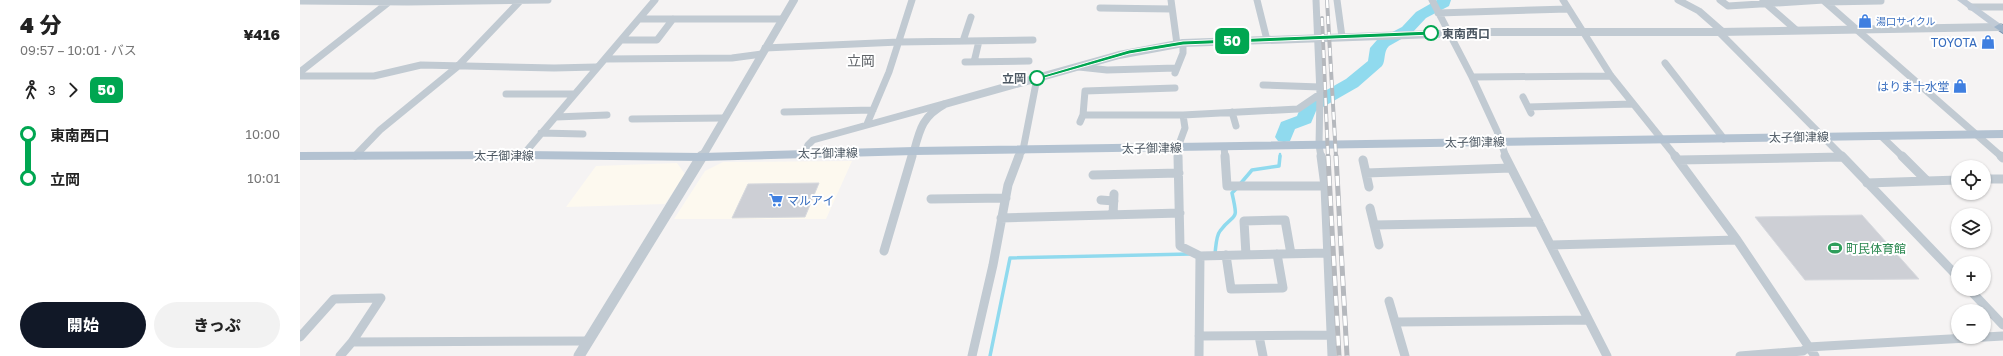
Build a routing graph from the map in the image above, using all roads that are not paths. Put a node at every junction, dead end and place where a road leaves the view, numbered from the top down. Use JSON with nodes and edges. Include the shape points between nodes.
{"nodes":[{"id":1,"x":521,"y":0,"type":"edge"},
{"id":2,"x":548,"y":0,"type":"edge"},
{"id":3,"x":655,"y":0,"type":"edge"},
{"id":4,"x":794,"y":0,"type":"edge"},
{"id":5,"x":912,"y":0,"type":"edge"},
{"id":6,"x":1171,"y":0,"type":"edge"},
{"id":7,"x":1257,"y":0,"type":"edge"},
{"id":8,"x":1316,"y":0,"type":"edge"},
{"id":9,"x":1337,"y":0,"type":"edge"},
{"id":10,"x":1432,"y":0,"type":"edge"},
{"id":11,"x":1563,"y":0,"type":"edge"},
{"id":12,"x":1678,"y":0,"type":"edge"},
{"id":13,"x":1720,"y":0,"type":"edge"},
{"id":14,"x":1961,"y":0,"type":"edge"},
{"id":15,"x":300,"y":1,"type":"edge"},
{"id":16,"x":1824,"y":1,"type":"edge"},
{"id":17,"x":1881,"y":1,"type":"dead end"},
{"id":18,"x":389,"y":2,"type":"junction"},
{"id":19,"x":1764,"y":2,"type":"edge"},
{"id":20,"x":1971,"y":7,"type":"junction"},
{"id":21,"x":2003,"y":7,"type":"edge"},
{"id":22,"x":1172,"y":9,"type":"junction"},
{"id":23,"x":1568,"y":9,"type":"junction"},
{"id":24,"x":1438,"y":13,"type":"junction"},
{"id":25,"x":1100,"y":16,"type":"dead end"},
{"id":26,"x":971,"y":17,"type":"dead end"},
{"id":27,"x":639,"y":19,"type":"junction"},
{"id":28,"x":673,"y":19,"type":"junction"},
{"id":29,"x":783,"y":19,"type":"junction"},
{"id":30,"x":1855,"y":28,"type":"junction"},
{"id":31,"x":2002,"y":28,"type":"edge"},
{"id":32,"x":1796,"y":30,"type":"junction"},
{"id":33,"x":1448,"y":32,"type":"junction"},
{"id":34,"x":1583,"y":32,"type":"junction"},
{"id":35,"x":1721,"y":32,"type":"junction"},
{"id":36,"x":1342,"y":37,"type":"junction"},
{"id":37,"x":1317,"y":38,"type":"junction"},
{"id":38,"x":622,"y":40,"type":"junction"},
{"id":39,"x":1033,"y":40,"type":"dead end"},
{"id":40,"x":1267,"y":40,"type":"junction"},
{"id":41,"x":963,"y":41,"type":"junction"},
{"id":42,"x":978,"y":41,"type":"junction"},
{"id":43,"x":899,"y":42,"type":"junction"},
{"id":44,"x":1180,"y":44,"type":"junction"},
{"id":45,"x":763,"y":51,"type":"junction"},
{"id":46,"x":606,"y":59,"type":"junction"},
{"id":47,"x":1029,"y":61,"type":"dead end"},
{"id":48,"x":965,"y":62,"type":"dead end"},
{"id":49,"x":974,"y":62,"type":"junction"},
{"id":50,"x":1665,"y":64,"type":"dead end"},
{"id":51,"x":1077,"y":66,"type":"junction"},
{"id":52,"x":457,"y":67,"type":"junction"},
{"id":53,"x":596,"y":67,"type":"junction"},
{"id":54,"x":300,"y":72,"type":"edge"},
{"id":55,"x":300,"y":76,"type":"edge"},
{"id":56,"x":1610,"y":76,"type":"junction"},
{"id":57,"x":1472,"y":77,"type":"junction"},
{"id":58,"x":1037,"y":78,"type":"junction"},
{"id":59,"x":1263,"y":85,"type":"dead end"},
{"id":60,"x":1175,"y":88,"type":"dead end"},
{"id":61,"x":1320,"y":90,"type":"junction"},
{"id":62,"x":506,"y":94,"type":"dead end"},
{"id":63,"x":574,"y":94,"type":"junction"},
{"id":64,"x":1523,"y":97,"type":"dead end"},
{"id":65,"x":945,"y":104,"type":"junction"},
{"id":66,"x":1632,"y":104,"type":"junction"},
{"id":67,"x":873,"y":110,"type":"junction"},
{"id":68,"x":784,"y":112,"type":"dead end"},
{"id":69,"x":1232,"y":112,"type":"junction"},
{"id":70,"x":607,"y":115,"type":"dead end"},
{"id":71,"x":1183,"y":115,"type":"junction"},
{"id":72,"x":556,"y":117,"type":"junction"},
{"id":73,"x":723,"y":118,"type":"junction"},
{"id":74,"x":632,"y":119,"type":"dead end"},
{"id":75,"x":867,"y":124,"type":"junction"},
{"id":76,"x":1236,"y":126,"type":"dead end"},
{"id":77,"x":541,"y":133,"type":"junction"},
{"id":78,"x":583,"y":134,"type":"dead end"},
{"id":79,"x":2003,"y":134,"type":"edge"},
{"id":80,"x":1977,"y":135,"type":"junction"},
{"id":81,"x":1881,"y":136,"type":"junction"},
{"id":82,"x":1823,"y":137,"type":"junction"},
{"id":83,"x":1724,"y":139,"type":"junction"},
{"id":84,"x":1661,"y":140,"type":"junction"},
{"id":85,"x":1499,"y":142,"type":"junction"},
{"id":86,"x":1319,"y":145,"type":"junction"},
{"id":87,"x":1178,"y":147,"type":"junction"},
{"id":88,"x":1224,"y":147,"type":"junction"},
{"id":89,"x":1024,"y":150,"type":"junction"},
{"id":90,"x":914,"y":151,"type":"junction"},
{"id":91,"x":804,"y":154,"type":"junction"},
{"id":92,"x":523,"y":155,"type":"junction"},
{"id":93,"x":300,"y":156,"type":"edge"},
{"id":94,"x":355,"y":156,"type":"junction"},
{"id":95,"x":702,"y":157,"type":"junction"},
{"id":96,"x":1842,"y":157,"type":"junction"},
{"id":97,"x":2003,"y":158,"type":"edge"},
{"id":98,"x":1363,"y":160,"type":"dead end"},
{"id":99,"x":1678,"y":160,"type":"junction"},
{"id":100,"x":1511,"y":168,"type":"junction"},
{"id":101,"x":1366,"y":172,"type":"junction"},
{"id":102,"x":1180,"y":173,"type":"junction"},
{"id":103,"x":1093,"y":176,"type":"dead end"},
{"id":104,"x":1991,"y":179,"type":"edge"},
{"id":105,"x":2003,"y":179,"type":"edge"},
{"id":106,"x":1951,"y":180,"type":"edge"},
{"id":107,"x":1927,"y":181,"type":"junction"},
{"id":108,"x":1867,"y":183,"type":"junction"},
{"id":109,"x":1325,"y":186,"type":"junction"},
{"id":110,"x":1369,"y":187,"type":"dead end"},
{"id":111,"x":1006,"y":198,"type":"junction"},
{"id":112,"x":932,"y":199,"type":"dead end"},
{"id":113,"x":1101,"y":200,"type":"dead end"},
{"id":114,"x":1370,"y":208,"type":"dead end"},
{"id":115,"x":1180,"y":213,"type":"junction"},
{"id":116,"x":1113,"y":215,"type":"junction"},
{"id":117,"x":1001,"y":218,"type":"junction"},
{"id":118,"x":1539,"y":222,"type":"junction"},
{"id":119,"x":1374,"y":225,"type":"junction"},
{"id":120,"x":1737,"y":240,"type":"junction"},
{"id":121,"x":1379,"y":244,"type":"dead end"},
{"id":122,"x":1551,"y":245,"type":"junction"},
{"id":123,"x":884,"y":251,"type":"dead end"},
{"id":124,"x":1326,"y":253,"type":"junction"},
{"id":125,"x":1277,"y":254,"type":"junction"},
{"id":126,"x":1291,"y":254,"type":"junction"},
{"id":127,"x":1226,"y":255,"type":"junction"},
{"id":128,"x":1246,"y":255,"type":"junction"},
{"id":129,"x":1200,"y":256,"type":"junction"},
{"id":130,"x":1951,"y":270,"type":"edge"},
{"id":131,"x":1976,"y":296,"type":"edge"},
{"id":132,"x":1389,"y":301,"type":"dead end"},
{"id":133,"x":1588,"y":320,"type":"junction"},
{"id":134,"x":1396,"y":322,"type":"junction"},
{"id":135,"x":2003,"y":325,"type":"edge"},
{"id":136,"x":1331,"y":335,"type":"junction"},
{"id":137,"x":1199,"y":336,"type":"junction"},
{"id":138,"x":1259,"y":336,"type":"junction"},
{"id":139,"x":2003,"y":336,"type":"edge"},
{"id":140,"x":300,"y":337,"type":"edge"},
{"id":141,"x":588,"y":341,"type":"junction"},
{"id":142,"x":352,"y":342,"type":"junction"},
{"id":143,"x":1808,"y":347,"type":"junction"},
{"id":144,"x":340,"y":356,"type":"edge"},
{"id":145,"x":579,"y":356,"type":"edge"},
{"id":146,"x":972,"y":356,"type":"edge"},
{"id":147,"x":1199,"y":356,"type":"edge"},
{"id":148,"x":1263,"y":356,"type":"edge"},
{"id":149,"x":1332,"y":356,"type":"edge"},
{"id":150,"x":1405,"y":356,"type":"edge"},
{"id":151,"x":1607,"y":356,"type":"edge"},
{"id":152,"x":1740,"y":356,"type":"edge"},
{"id":153,"x":1815,"y":356,"type":"edge"}],
"edges":[{"from":1,"to":2,"type":"street"},
{"from":1,"to":18,"type":"street"},
{"from":1,"to":52,"type":"street"},
{"from":3,"to":27,"type":"street"},
{"from":4,"to":29,"type":"street"},
{"from":5,"to":43,"type":"street"},
{"from":6,"to":22,"type":"street"},
{"from":7,"to":40,"type":"street"},
{"from":8,"to":37,"type":"street"},
{"from":9,"to":36,"type":"street"},
{"from":10,"to":24,"type":"street"},
{"from":11,"to":23,"type":"street"},
{"from":12,"to":35,"type":"street","via":[[1699,11]]},
{"from":13,"to":19,"type":"street","via":[[1728,6]]},
{"from":14,"to":20,"type":"main road"},
{"from":15,"to":18,"type":"street"},
{"from":16,"to":17,"type":"street"},
{"from":16,"to":19,"type":"street"},
{"from":16,"to":30,"type":"street"},
{"from":18,"to":54,"type":"street"},
{"from":19,"to":32,"type":"street"},
{"from":20,"to":21,"type":"street"},
{"from":20,"to":31,"type":"main road"},
{"from":22,"to":25,"type":"street","via":[[1100,6]]},
{"from":22,"to":44,"type":"street"},
{"from":23,"to":24,"type":"street"},
{"from":23,"to":34,"type":"street"},
{"from":24,"to":33,"type":"street"},
{"from":26,"to":41,"type":"street"},
{"from":27,"to":28,"type":"street"},
{"from":27,"to":38,"type":"street"},
{"from":28,"to":29,"type":"street"},
{"from":28,"to":38,"type":"street","via":[[657,40]]},
{"from":29,"to":45,"type":"street"},
{"from":30,"to":31,"type":"street"},
{"from":30,"to":32,"type":"street"},
{"from":30,"to":80,"type":"street"},
{"from":32,"to":35,"type":"street"},
{"from":33,"to":34,"type":"street"},
{"from":33,"to":36,"type":"street"},
{"from":33,"to":57,"type":"street"},
{"from":34,"to":35,"type":"street"},
{"from":34,"to":56,"type":"street"},
{"from":35,"to":82,"type":"street"},
{"from":36,"to":37,"type":"street"},
{"from":37,"to":40,"type":"street"},
{"from":37,"to":61,"type":"street"},
{"from":38,"to":46,"type":"street"},
{"from":39,"to":42,"type":"street"},
{"from":40,"to":44,"type":"street"},
{"from":41,"to":42,"type":"street"},
{"from":41,"to":43,"type":"street"},
{"from":42,"to":49,"type":"street"},
{"from":43,"to":45,"type":"street"},
{"from":43,"to":67,"type":"street"},
{"from":44,"to":51,"type":"street","via":[[1139,50]]},
{"from":44,"to":51,"type":"street","via":[[1183,54],[1176,71],[1107,70]]},
{"from":45,"to":46,"type":"street","via":[[732,58]]},
{"from":45,"to":73,"type":"street"},
{"from":46,"to":53,"type":"street"},
{"from":47,"to":49,"type":"street"},
{"from":48,"to":49,"type":"street"},
{"from":50,"to":83,"type":"street"},
{"from":51,"to":58,"type":"street"},
{"from":52,"to":53,"type":"street"},
{"from":52,"to":55,"type":"street","via":[[421,65],[374,76]]},
{"from":52,"to":94,"type":"street","via":[[380,130]]},
{"from":53,"to":63,"type":"street"},
{"from":56,"to":57,"type":"street"},
{"from":56,"to":66,"type":"street"},
{"from":57,"to":85,"type":"street","via":[[1497,131]]},
{"from":58,"to":65,"type":"street"},
{"from":58,"to":89,"type":"street"},
{"from":59,"to":61,"type":"street"},
{"from":60,"to":71,"type":"street","via":[[1085,91],[1082,118]]},
{"from":61,"to":69,"type":"street","via":[[1298,109]]},
{"from":61,"to":86,"type":"street"},
{"from":62,"to":63,"type":"street"},
{"from":63,"to":72,"type":"street"},
{"from":64,"to":66,"type":"street","via":[[1529,110]]},
{"from":65,"to":75,"type":"street"},
{"from":65,"to":90,"type":"street","via":[[924,119]]},
{"from":66,"to":84,"type":"street"},
{"from":67,"to":68,"type":"street","via":[[823,108]]},
{"from":67,"to":75,"type":"street"},
{"from":69,"to":71,"type":"street"},
{"from":69,"to":76,"type":"street"},
{"from":70,"to":72,"type":"street"},
{"from":71,"to":87,"type":"street","via":[[1184,128]]},
{"from":72,"to":77,"type":"street"},
{"from":73,"to":74,"type":"street"},
{"from":73,"to":95,"type":"street"},
{"from":75,"to":91,"type":"street","via":[[813,140]]},
{"from":77,"to":78,"type":"street"},
{"from":77,"to":92,"type":"street"},
{"from":79,"to":80,"type":"main road","name":"太子御津線"},
{"from":80,"to":81,"type":"main road","name":"太子御津線"},
{"from":80,"to":97,"type":"street"},
{"from":81,"to":82,"type":"main road","name":"太子御津線"},
{"from":81,"to":107,"type":"street"},
{"from":82,"to":83,"type":"main road","name":"太子御津線"},
{"from":82,"to":96,"type":"street"},
{"from":83,"to":84,"type":"main road","name":"太子御津線"},
{"from":84,"to":85,"type":"main road","name":"太子御津線"},
{"from":84,"to":99,"type":"street"},
{"from":85,"to":86,"type":"main road","name":"太子御津線"},
{"from":85,"to":100,"type":"street"},
{"from":86,"to":88,"type":"main road","name":"太子御津線"},
{"from":86,"to":109,"type":"street"},
{"from":87,"to":88,"type":"main road","name":"太子御津線"},
{"from":87,"to":89,"type":"main road","name":"太子御津線"},
{"from":87,"to":102,"type":"street"},
{"from":88,"to":109,"type":"street","via":[[1227,186]]},
{"from":89,"to":90,"type":"main road","name":"太子御津線"},
{"from":89,"to":111,"type":"street","via":[[1016,160]]},
{"from":90,"to":91,"type":"main road","name":"太子御津線"},
{"from":90,"to":123,"type":"street"},
{"from":91,"to":95,"type":"main road","name":"太子御津線"},
{"from":92,"to":94,"type":"main road","name":"太子御津線"},
{"from":92,"to":95,"type":"main road","name":"太子御津線"},
{"from":93,"to":94,"type":"main road","name":"太子御津線"},
{"from":95,"to":141,"type":"street"},
{"from":96,"to":99,"type":"street"},
{"from":96,"to":108,"type":"street"},
{"from":98,"to":101,"type":"street"},
{"from":99,"to":120,"type":"street"},
{"from":100,"to":101,"type":"street"},
{"from":100,"to":118,"type":"street"},
{"from":101,"to":110,"type":"street"},
{"from":102,"to":103,"type":"street"},
{"from":102,"to":115,"type":"street"},
{"from":104,"to":105,"type":"street"},
{"from":106,"to":107,"type":"street"},
{"from":107,"to":108,"type":"street"},
{"from":108,"to":130,"type":"street"},
{"from":109,"to":124,"type":"street"},
{"from":111,"to":112,"type":"street"},
{"from":111,"to":117,"type":"street"},
{"from":113,"to":116,"type":"street","via":[[1114,197]]},
{"from":114,"to":119,"type":"street"},
{"from":115,"to":116,"type":"street"},
{"from":115,"to":129,"type":"street","via":[[1180,246]]},
{"from":116,"to":117,"type":"street"},
{"from":117,"to":146,"type":"street"},
{"from":118,"to":119,"type":"street"},
{"from":118,"to":122,"type":"street"},
{"from":119,"to":121,"type":"street"},
{"from":120,"to":122,"type":"street"},
{"from":120,"to":143,"type":"street"},
{"from":122,"to":133,"type":"street"},
{"from":124,"to":126,"type":"street"},
{"from":124,"to":136,"type":"street"},
{"from":125,"to":126,"type":"street"},
{"from":125,"to":127,"type":"street","via":[[1284,288],[1231,289]]},
{"from":125,"to":128,"type":"street"},
{"from":126,"to":128,"type":"street","via":[[1285,220],[1244,221]]},
{"from":127,"to":128,"type":"street"},
{"from":127,"to":129,"type":"street"},
{"from":129,"to":137,"type":"street"},
{"from":131,"to":135,"type":"street"},
{"from":132,"to":134,"type":"street"},
{"from":133,"to":134,"type":"street"},
{"from":133,"to":151,"type":"street"},
{"from":134,"to":150,"type":"street"},
{"from":136,"to":138,"type":"street"},
{"from":136,"to":149,"type":"street"},
{"from":137,"to":138,"type":"street"},
{"from":137,"to":147,"type":"street"},
{"from":138,"to":148,"type":"street"},
{"from":139,"to":143,"type":"street"},
{"from":140,"to":142,"type":"street","via":[[334,299],[381,298]]},
{"from":141,"to":142,"type":"street"},
{"from":141,"to":145,"type":"street"},
{"from":142,"to":144,"type":"street"},
{"from":143,"to":152,"type":"street","via":[[1803,351]]},
{"from":143,"to":153,"type":"street"}]}
